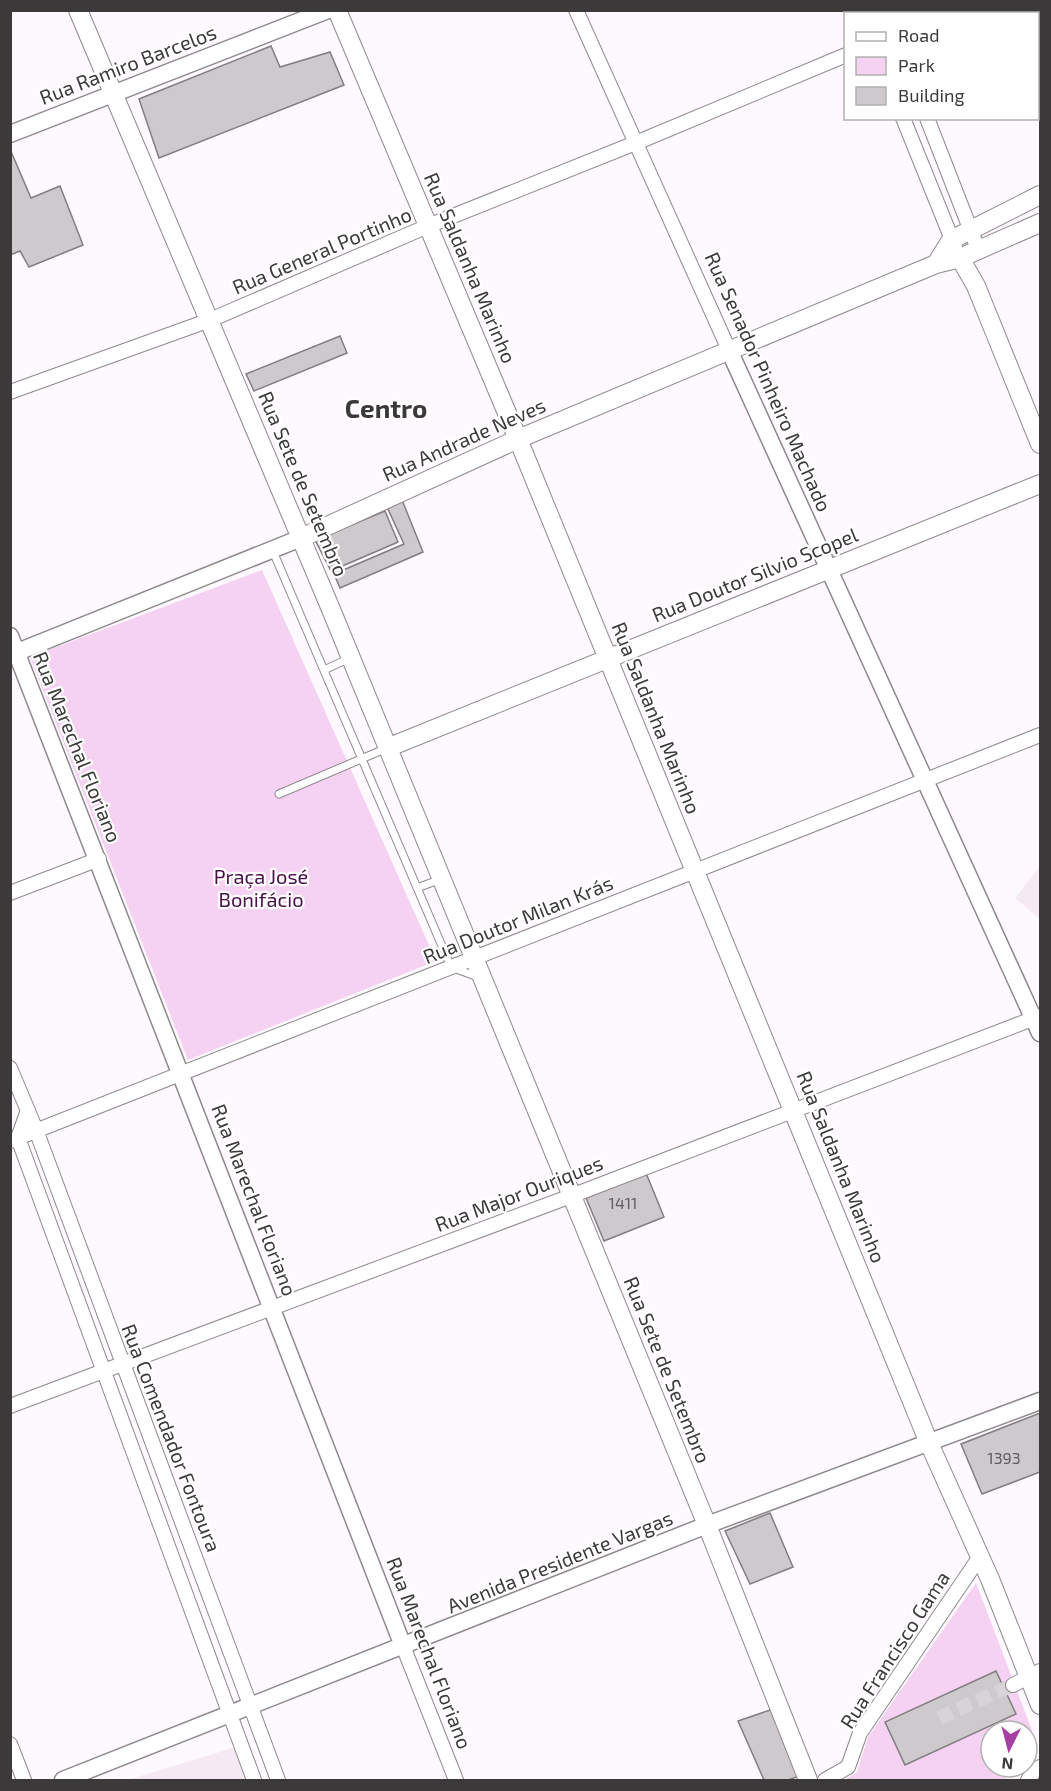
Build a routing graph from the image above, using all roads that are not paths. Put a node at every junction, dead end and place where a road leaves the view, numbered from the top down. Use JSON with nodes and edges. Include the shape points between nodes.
{"nodes":[{"id":1,"x":78,"y":10,"type":"edge"},
{"id":2,"x":328,"y":10,"type":"edge"},
{"id":3,"x":337,"y":10,"type":"edge"},
{"id":4,"x":576,"y":10,"type":"edge"},
{"id":5,"x":844,"y":56,"type":"edge"},
{"id":6,"x":112,"y":93,"type":"junction"},
{"id":7,"x":904,"y":120,"type":"edge"},
{"id":8,"x":928,"y":120,"type":"edge"},
{"id":9,"x":10,"y":134,"type":"edge"},
{"id":10,"x":638,"y":142,"type":"junction"},
{"id":11,"x":1041,"y":195,"type":"edge"},
{"id":12,"x":1041,"y":223,"type":"edge"},
{"id":13,"x":428,"y":226,"type":"junction"},
{"id":14,"x":970,"y":229,"type":"junction"},
{"id":15,"x":951,"y":240,"type":"junction"},
{"id":16,"x":978,"y":249,"type":"junction"},
{"id":17,"x":960,"y":258,"type":"junction"},
{"id":18,"x":936,"y":264,"type":"junction"},
{"id":19,"x":976,"y":286,"type":"junction"},
{"id":20,"x":210,"y":320,"type":"junction"},
{"id":21,"x":729,"y":350,"type":"junction"},
{"id":22,"x":10,"y":392,"type":"edge"},
{"id":23,"x":518,"y":439,"type":"junction"},
{"id":24,"x":1041,"y":444,"type":"edge"},
{"id":25,"x":1041,"y":484,"type":"edge"},
{"id":26,"x":301,"y":538,"type":"junction"},
{"id":27,"x":272,"y":549,"type":"junction"},
{"id":28,"x":830,"y":568,"type":"junction"},
{"id":29,"x":10,"y":636,"type":"edge"},
{"id":30,"x":14,"y":654,"type":"edge"},
{"id":31,"x":350,"y":658,"type":"junction"},
{"id":32,"x":608,"y":660,"type":"junction"},
{"id":33,"x":324,"y":670,"type":"junction"},
{"id":34,"x":1041,"y":735,"type":"edge"},
{"id":35,"x":387,"y":748,"type":"junction"},
{"id":36,"x":362,"y":759,"type":"junction"},
{"id":37,"x":925,"y":780,"type":"junction"},
{"id":38,"x":279,"y":794,"type":"dead end"},
{"id":39,"x":99,"y":859,"type":"junction"},
{"id":40,"x":694,"y":871,"type":"junction"},
{"id":41,"x":441,"y":879,"type":"junction"},
{"id":42,"x":417,"y":888,"type":"junction"},
{"id":43,"x":10,"y":893,"type":"edge"},
{"id":44,"x":473,"y":959,"type":"junction"},
{"id":45,"x":451,"y":967,"type":"junction"},
{"id":46,"x":481,"y":978,"type":"junction"},
{"id":47,"x":1038,"y":1022,"type":"edge"},
{"id":48,"x":10,"y":1068,"type":"edge"},
{"id":49,"x":182,"y":1073,"type":"junction"},
{"id":50,"x":794,"y":1109,"type":"junction"},
{"id":51,"x":28,"y":1110,"type":"junction"},
{"id":52,"x":36,"y":1130,"type":"junction"},
{"id":53,"x":14,"y":1139,"type":"edge"},
{"id":54,"x":571,"y":1196,"type":"junction"},
{"id":55,"x":66,"y":1212,"type":"junction"},
{"id":56,"x":48,"y":1219,"type":"junction"},
{"id":57,"x":100,"y":1305,"type":"junction"},
{"id":58,"x":273,"y":1307,"type":"junction"},
{"id":59,"x":82,"y":1311,"type":"junction"},
{"id":60,"x":122,"y":1364,"type":"junction"},
{"id":61,"x":104,"y":1371,"type":"junction"},
{"id":62,"x":1041,"y":1401,"type":"edge"},
{"id":63,"x":10,"y":1406,"type":"edge"},
{"id":64,"x":929,"y":1443,"type":"junction"},
{"id":65,"x":707,"y":1525,"type":"junction"},
{"id":66,"x":186,"y":1534,"type":"junction"},
{"id":67,"x":166,"y":1540,"type":"junction"},
{"id":68,"x":979,"y":1558,"type":"junction"},
{"id":69,"x":218,"y":1616,"type":"junction"},
{"id":70,"x":197,"y":1623,"type":"junction"},
{"id":71,"x":403,"y":1646,"type":"junction"},
{"id":72,"x":1035,"y":1674,"type":"edge"},
{"id":73,"x":1013,"y":1685,"type":"tunnel mouth"},
{"id":74,"x":251,"y":1704,"type":"junction"},
{"id":75,"x":1041,"y":1705,"type":"edge"},
{"id":76,"x":230,"y":1713,"type":"junction"},
{"id":77,"x":10,"y":1744,"type":"edge"},
{"id":78,"x":1041,"y":1767,"type":"edge"},
{"id":79,"x":24,"y":1780,"type":"edge"},
{"id":80,"x":63,"y":1780,"type":"edge"},
{"id":81,"x":254,"y":1780,"type":"edge"},
{"id":82,"x":278,"y":1780,"type":"edge"},
{"id":83,"x":456,"y":1780,"type":"edge"},
{"id":84,"x":808,"y":1780,"type":"edge"},
{"id":85,"x":825,"y":1780,"type":"edge"},
{"id":86,"x":1028,"y":1780,"type":"edge"}],
"edges":[{"from":1,"to":6,"type":"main road","name":"Rua Sete de Setembro"},
{"from":2,"to":6,"type":"street","name":"Rua Ramiro Barcelos"},
{"from":3,"to":13,"type":"main road","name":"Rua Saldanha Marinho"},
{"from":4,"to":10,"type":"street","name":"Rua Senador Pinheiro Machado"},
{"from":5,"to":10,"type":"street","name":"Rua General Portinho"},
{"from":6,"to":9,"type":"street","name":"Rua Ramiro Barcelos"},
{"from":6,"to":20,"type":"main road","name":"Rua Sete de Setembro"},
{"from":7,"to":15,"type":"street"},
{"from":8,"to":14,"type":"street"},
{"from":10,"to":13,"type":"street","name":"Rua General Portinho"},
{"from":10,"to":21,"type":"street","name":"Rua Senador Pinheiro Machado"},
{"from":11,"to":14,"type":"main road"},
{"from":12,"to":16,"type":"main road","name":"Rua Andrade Neves"},
{"from":13,"to":20,"type":"street","name":"Rua General Portinho"},
{"from":13,"to":23,"type":"main road","name":"Rua Saldanha Marinho"},
{"from":14,"to":15,"type":"main road"},
{"from":14,"to":16,"type":"street"},
{"from":15,"to":17,"type":"street"},
{"from":15,"to":18,"type":"main road"},
{"from":16,"to":17,"type":"main road","name":"Rua Andrade Neves"},
{"from":16,"to":19,"type":"main road"},
{"from":17,"to":18,"type":"main road","name":"Rua Andrade Neves"},
{"from":17,"to":19,"type":"main road"},
{"from":18,"to":21,"type":"main road","name":"Rua Andrade Neves"},
{"from":19,"to":24,"type":"main road"},
{"from":20,"to":22,"type":"street","name":"Rua General Portinho"},
{"from":20,"to":26,"type":"main road","name":"Rua Sete de Setembro"},
{"from":21,"to":23,"type":"main road","name":"Rua Andrade Neves"},
{"from":21,"to":28,"type":"street","name":"Rua Senador Pinheiro Machado"},
{"from":23,"to":26,"type":"main road","name":"Rua Andrade Neves"},
{"from":23,"to":32,"type":"main road","name":"Rua Saldanha Marinho"},
{"from":25,"to":28,"type":"main road","name":"Rua Doutor Silvio Scopel"},
{"from":26,"to":27,"type":"street","name":"Rua Andrade Neves"},
{"from":26,"to":31,"type":"main road","name":"Rua Sete de Setembro"},
{"from":27,"to":30,"type":"street","name":"Rua Andrade Neves"},
{"from":27,"to":33,"type":"lane"},
{"from":28,"to":32,"type":"main road","name":"Rua Doutor Silvio Scopel"},
{"from":28,"to":37,"type":"street","name":"Rua Senador Pinheiro Machado"},
{"from":29,"to":30,"type":"street","name":"Rua Marechal Floriano"},
{"from":30,"to":39,"type":"street","name":"Rua Marechal Floriano"},
{"from":31,"to":33,"type":"lane"},
{"from":31,"to":35,"type":"main road","name":"Rua Sete de Setembro"},
{"from":32,"to":35,"type":"main road","name":"Rua Doutor Silvio Scopel"},
{"from":32,"to":40,"type":"main road","name":"Rua Saldanha Marinho"},
{"from":33,"to":36,"type":"lane"},
{"from":34,"to":37,"type":"street","name":"Rua Doutor Milan Krás"},
{"from":35,"to":36,"type":"lane"},
{"from":35,"to":41,"type":"main road","name":"Rua Sete de Setembro"},
{"from":36,"to":38,"type":"lane"},
{"from":36,"to":42,"type":"lane"},
{"from":37,"to":40,"type":"street","name":"Rua Doutor Milan Krás"},
{"from":37,"to":47,"type":"street","name":"Rua Senador Pinheiro Machado"},
{"from":39,"to":43,"type":"street"},
{"from":39,"to":49,"type":"street","name":"Rua Marechal Floriano"},
{"from":40,"to":44,"type":"street","name":"Rua Doutor Milan Krás"},
{"from":40,"to":50,"type":"main road","name":"Rua Saldanha Marinho"},
{"from":41,"to":42,"type":"lane"},
{"from":41,"to":44,"type":"main road","name":"Rua Sete de Setembro"},
{"from":42,"to":45,"type":"lane"},
{"from":44,"to":45,"type":"street","name":"Rua Doutor Milan Krás"},
{"from":44,"to":46,"type":"main road","name":"Rua Sete de Setembro"},
{"from":45,"to":46,"type":"lane"},
{"from":45,"to":49,"type":"street","name":"Rua Doutor Milan Krás"},
{"from":46,"to":54,"type":"main road","name":"Rua Sete de Setembro"},
{"from":47,"to":50,"type":"street","name":"Rua Major Ouriques"},
{"from":48,"to":51,"type":"street","name":"Rua Comendador Fontoura"},
{"from":49,"to":52,"type":"street","name":"Rua Doutor Milan Krás"},
{"from":49,"to":58,"type":"street","name":"Rua Marechal Floriano"},
{"from":50,"to":54,"type":"street","name":"Rua Major Ouriques"},
{"from":50,"to":64,"type":"main road","name":"Rua Saldanha Marinho"},
{"from":51,"to":52,"type":"street","name":"Rua Comendador Fontoura"},
{"from":51,"to":53,"type":"street"},
{"from":52,"to":53,"type":"street","name":"Rua Doutor Milan Krás"},
{"from":52,"to":55,"type":"street","name":"Rua Comendador Fontoura"},
{"from":53,"to":56,"type":"street","name":"Rua Comendador Fontoura"},
{"from":54,"to":58,"type":"street","name":"Rua Major Ouriques"},
{"from":54,"to":65,"type":"main road","name":"Rua Sete de Setembro"},
{"from":55,"to":56,"type":"street"},
{"from":55,"to":57,"type":"street","name":"Rua Comendador Fontoura"},
{"from":56,"to":59,"type":"street","name":"Rua Comendador Fontoura"},
{"from":57,"to":59,"type":"street"},
{"from":57,"to":60,"type":"street","name":"Rua Comendador Fontoura"},
{"from":58,"to":60,"type":"street","name":"Rua Major Ouriques"},
{"from":58,"to":71,"type":"street","name":"Rua Marechal Floriano"},
{"from":59,"to":61,"type":"street","name":"Rua Comendador Fontoura"},
{"from":60,"to":61,"type":"street","name":"Rua Major Ouriques"},
{"from":60,"to":66,"type":"street","name":"Rua Comendador Fontoura"},
{"from":61,"to":63,"type":"street","name":"Rua Major Ouriques"},
{"from":61,"to":67,"type":"street","name":"Rua Comendador Fontoura"},
{"from":62,"to":64,"type":"street","name":"Avenida Presidente Vargas"},
{"from":64,"to":65,"type":"street","name":"Avenida Presidente Vargas"},
{"from":64,"to":68,"type":"main road","name":"Rua Saldanha Marinho"},
{"from":65,"to":71,"type":"street","name":"Avenida Presidente Vargas"},
{"from":65,"to":84,"type":"main road","name":"Rua Sete de Setembro"},
{"from":66,"to":67,"type":"street"},
{"from":66,"to":69,"type":"street","name":"Rua Comendador Fontoura"},
{"from":67,"to":70,"type":"street","name":"Rua Comendador Fontoura"},
{"from":68,"to":72,"type":"main road","name":"Rua Saldanha Marinho"},
{"from":68,"to":85,"type":"street","name":"Rua Francisco Gama","via":[[860,1733],[848,1767]]},
{"from":69,"to":70,"type":"street"},
{"from":69,"to":74,"type":"street","name":"Rua Comendador Fontoura"},
{"from":70,"to":76,"type":"street","name":"Rua Comendador Fontoura"},
{"from":71,"to":74,"type":"street","name":"Avenida Presidente Vargas"},
{"from":71,"to":83,"type":"street","name":"Rua Marechal Floriano"},
{"from":72,"to":73,"type":"street"},
{"from":72,"to":75,"type":"main road","name":"Rua Saldanha Marinho"},
{"from":74,"to":76,"type":"street","name":"Avenida Presidente Vargas"},
{"from":74,"to":82,"type":"street","name":"Rua Comendador Fontoura"},
{"from":76,"to":80,"type":"street","name":"Avenida Presidente Vargas"},
{"from":76,"to":81,"type":"street","name":"Rua Comendador Fontoura"},
{"from":77,"to":79,"type":"street"},
{"from":78,"to":86,"type":"street"}]}
